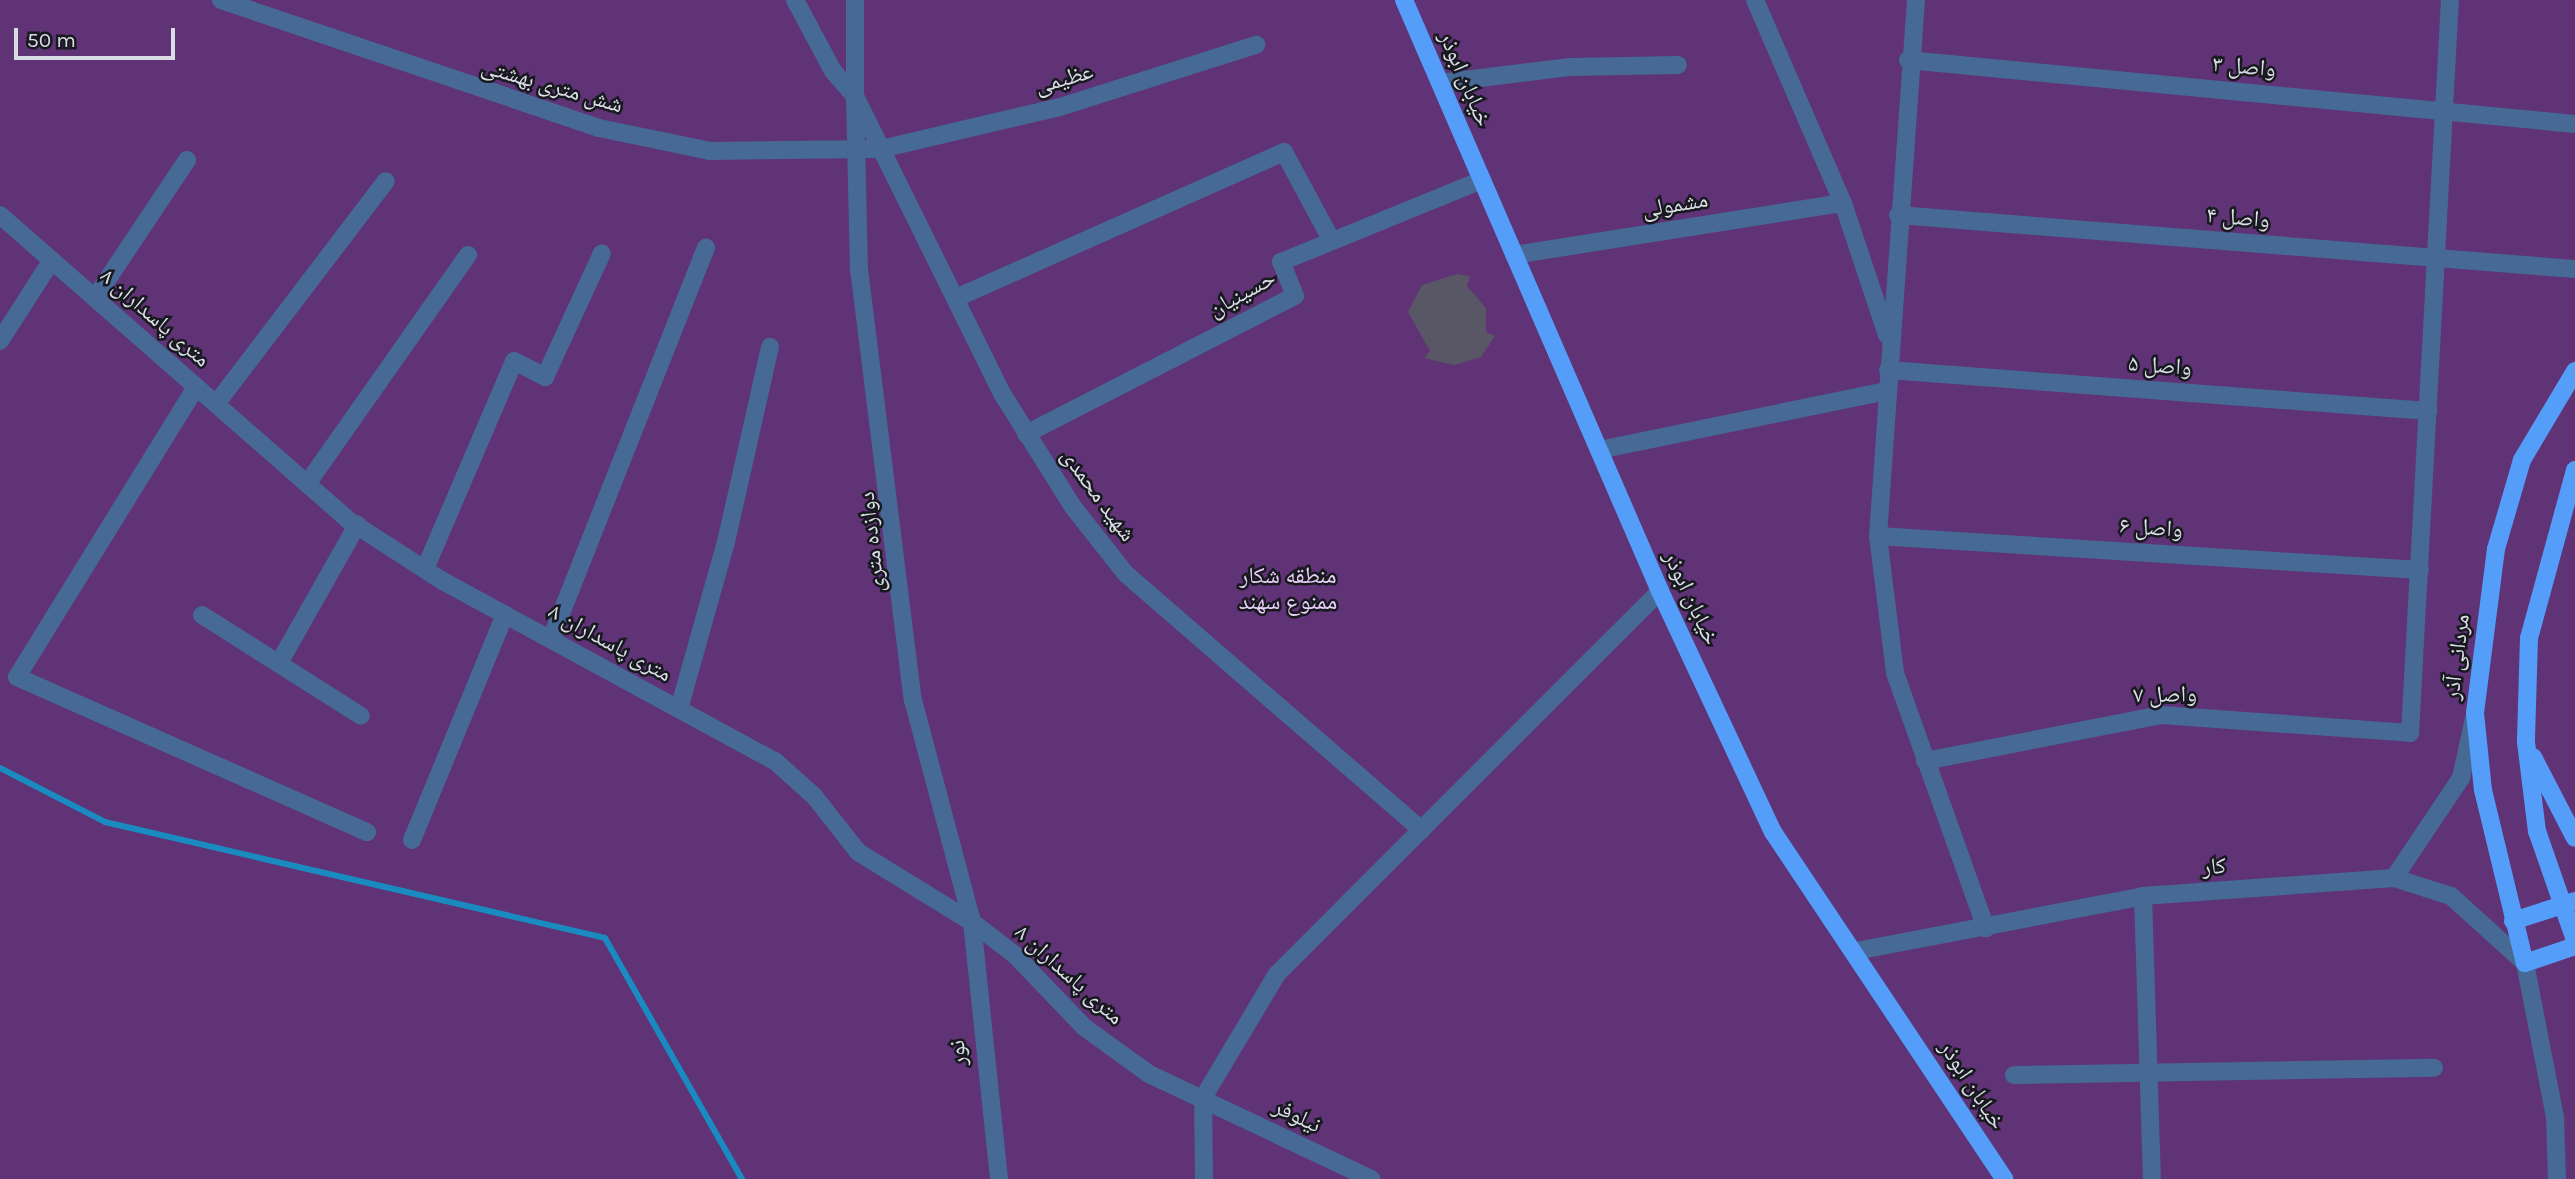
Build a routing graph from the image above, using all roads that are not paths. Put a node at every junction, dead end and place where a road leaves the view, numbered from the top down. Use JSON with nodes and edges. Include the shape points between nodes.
{"nodes":[{"id":1,"x":221,"y":0,"type":"edge"},
{"id":2,"x":795,"y":0,"type":"edge"},
{"id":3,"x":855,"y":0,"type":"edge"},
{"id":4,"x":1404,"y":0,"type":"edge"},
{"id":5,"x":1755,"y":0,"type":"edge"},
{"id":6,"x":1916,"y":0,"type":"edge"},
{"id":7,"x":2450,"y":0,"type":"edge"},
{"id":8,"x":1256,"y":45,"type":"dead end"},
{"id":9,"x":1908,"y":60,"type":"junction"},
{"id":10,"x":1678,"y":65,"type":"dead end"},
{"id":11,"x":1440,"y":83,"type":"junction"},
{"id":12,"x":855,"y":96,"type":"junction"},
{"id":13,"x":2444,"y":111,"type":"junction"},
{"id":14,"x":2575,"y":124,"type":"edge"},
{"id":15,"x":881,"y":149,"type":"junction"},
{"id":16,"x":854,"y":150,"type":"junction"},
{"id":17,"x":187,"y":160,"type":"dead end"},
{"id":18,"x":1482,"y":180,"type":"junction"},
{"id":19,"x":386,"y":181,"type":"dead end"},
{"id":20,"x":1843,"y":202,"type":"junction"},
{"id":21,"x":0,"y":215,"type":"edge"},
{"id":22,"x":1898,"y":215,"type":"junction"},
{"id":23,"x":1332,"y":241,"type":"junction"},
{"id":24,"x":706,"y":248,"type":"dead end"},
{"id":25,"x":602,"y":253,"type":"dead end"},
{"id":26,"x":468,"y":255,"type":"dead end"},
{"id":27,"x":1514,"y":255,"type":"junction"},
{"id":28,"x":2436,"y":258,"type":"junction"},
{"id":29,"x":52,"y":260,"type":"junction"},
{"id":30,"x":2575,"y":268,"type":"edge"},
{"id":31,"x":95,"y":298,"type":"junction"},
{"id":32,"x":956,"y":298,"type":"junction"},
{"id":33,"x":0,"y":341,"type":"edge"},
{"id":34,"x":1890,"y":345,"type":"junction"},
{"id":35,"x":770,"y":347,"type":"dead end"},
{"id":36,"x":1888,"y":370,"type":"junction"},
{"id":37,"x":2575,"y":372,"type":"edge"},
{"id":38,"x":196,"y":387,"type":"junction"},
{"id":39,"x":1887,"y":391,"type":"junction"},
{"id":40,"x":216,"y":404,"type":"junction"},
{"id":41,"x":2428,"y":411,"type":"junction"},
{"id":42,"x":1026,"y":434,"type":"junction"},
{"id":43,"x":1599,"y":450,"type":"junction"},
{"id":44,"x":2575,"y":470,"type":"edge"},
{"id":45,"x":307,"y":484,"type":"junction"},
{"id":46,"x":357,"y":525,"type":"junction"},
{"id":47,"x":1878,"y":536,"type":"junction"},
{"id":48,"x":425,"y":569,"type":"junction"},
{"id":49,"x":2420,"y":569,"type":"junction"},
{"id":50,"x":1660,"y":591,"type":"junction"},
{"id":51,"x":505,"y":614,"type":"junction"},
{"id":52,"x":202,"y":615,"type":"dead end"},
{"id":53,"x":551,"y":639,"type":"junction"},
{"id":54,"x":279,"y":663,"type":"junction"},
{"id":55,"x":679,"y":709,"type":"junction"},
{"id":56,"x":2475,"y":713,"type":"junction"},
{"id":57,"x":361,"y":716,"type":"dead end"},
{"id":58,"x":2526,"y":742,"type":"junction"},
{"id":59,"x":1925,"y":761,"type":"junction"},
{"id":60,"x":1422,"y":830,"type":"junction"},
{"id":61,"x":367,"y":832,"type":"dead end"},
{"id":62,"x":2575,"y":838,"type":"edge"},
{"id":63,"x":412,"y":840,"type":"dead end"},
{"id":64,"x":2394,"y":878,"type":"junction"},
{"id":65,"x":2143,"y":896,"type":"junction"},
{"id":66,"x":2569,"y":903,"type":"edge"},
{"id":67,"x":2513,"y":921,"type":"junction"},
{"id":68,"x":972,"y":922,"type":"junction"},
{"id":69,"x":1986,"y":928,"type":"junction"},
{"id":70,"x":2575,"y":940,"type":"edge"},
{"id":71,"x":2575,"y":946,"type":"edge"},
{"id":72,"x":1856,"y":951,"type":"junction"},
{"id":73,"x":2525,"y":963,"type":"junction"},
{"id":74,"x":2151,"y":1069,"type":"junction"},
{"id":75,"x":2434,"y":1069,"type":"dead end"},
{"id":76,"x":2014,"y":1075,"type":"dead end"},
{"id":77,"x":1203,"y":1098,"type":"junction"},
{"id":78,"x":999,"y":1179,"type":"edge"},
{"id":79,"x":1204,"y":1179,"type":"edge"},
{"id":80,"x":1371,"y":1179,"type":"edge"},
{"id":81,"x":2004,"y":1179,"type":"edge"},
{"id":82,"x":2152,"y":1179,"type":"edge"},
{"id":83,"x":2557,"y":1179,"type":"edge"}],
"edges":[{"from":1,"to":16,"type":"street","name":"شش متری بهشتی","via":[[599,128],[710,151]]},
{"from":2,"to":12,"type":"street","via":[[833,71]]},
{"from":3,"to":12,"type":"street","name":"دوازده متری"},
{"from":4,"to":11,"type":"main road","name":"خیابان ابوذر"},
{"from":5,"to":20,"type":"street"},
{"from":6,"to":9,"type":"street"},
{"from":7,"to":13,"type":"street"},
{"from":8,"to":15,"type":"street","name":"عظیمی","via":[[1060,107]]},
{"from":9,"to":13,"type":"street","name":"واصل ۳"},
{"from":9,"to":22,"type":"street"},
{"from":10,"to":11,"type":"street","via":[[1571,67]]},
{"from":11,"to":18,"type":"main road","name":"خیابان ابوذر"},
{"from":12,"to":15,"type":"street","name":"شهید محمدی"},
{"from":12,"to":16,"type":"street","name":"دوازده متری"},
{"from":13,"to":14,"type":"street","name":"واصل ۳"},
{"from":13,"to":28,"type":"street"},
{"from":15,"to":16,"type":"street","name":"شش متری بهشتی"},
{"from":15,"to":32,"type":"street","name":"شهید محمدی"},
{"from":16,"to":68,"type":"street","name":"دوازده متری","via":[[859,269],[914,700]]},
{"from":17,"to":31,"type":"street"},
{"from":18,"to":23,"type":"street","name":"حسینیان"},
{"from":18,"to":27,"type":"main road","name":"خیابان ابوذر"},
{"from":19,"to":40,"type":"street"},
{"from":20,"to":27,"type":"street","name":"مشمولی"},
{"from":20,"to":34,"type":"street"},
{"from":21,"to":29,"type":"street","name":"۸ متری پاسداران"},
{"from":22,"to":28,"type":"street","name":"واصل ۴"},
{"from":22,"to":34,"type":"street"},
{"from":23,"to":32,"type":"street","via":[[1284,152]]},
{"from":23,"to":42,"type":"street","name":"حسینیان","via":[[1281,262],[1295,296]]},
{"from":24,"to":53,"type":"street"},
{"from":25,"to":48,"type":"street","via":[[545,377],[514,361]]},
{"from":26,"to":45,"type":"street"},
{"from":27,"to":43,"type":"main road","name":"خیابان ابوذر"},
{"from":28,"to":30,"type":"street","name":"واصل ۴"},
{"from":28,"to":41,"type":"street"},
{"from":29,"to":31,"type":"street","name":"۸ متری پاسداران"},
{"from":29,"to":33,"type":"street"},
{"from":31,"to":38,"type":"street","name":"۸ متری پاسداران"},
{"from":32,"to":42,"type":"street","name":"شهید محمدی"},
{"from":34,"to":36,"type":"street"},
{"from":35,"to":55,"type":"street","via":[[717,577]]},
{"from":36,"to":39,"type":"street"},
{"from":36,"to":41,"type":"street","name":"واصل ۵"},
{"from":37,"to":56,"type":"main road","name":"مردانی آذر","via":[[2522,460],[2496,549]]},
{"from":38,"to":40,"type":"street","name":"۸ متری پاسداران"},
{"from":38,"to":61,"type":"street","via":[[17,677]]},
{"from":39,"to":43,"type":"street"},
{"from":39,"to":47,"type":"street"},
{"from":40,"to":45,"type":"street","name":"۸ متری پاسداران"},
{"from":41,"to":49,"type":"street"},
{"from":42,"to":60,"type":"street","name":"شهید محمدی","via":[[1126,574]]},
{"from":43,"to":50,"type":"main road","name":"خیابان ابوذر"},
{"from":44,"to":58,"type":"main road","via":[[2529,638]]},
{"from":45,"to":46,"type":"street","name":"۸ متری پاسداران"},
{"from":46,"to":48,"type":"street","name":"۸ متری پاسداران"},
{"from":46,"to":54,"type":"street"},
{"from":47,"to":49,"type":"street","name":"واصل ۶"},
{"from":47,"to":59,"type":"street","via":[[1895,673]]},
{"from":48,"to":51,"type":"street","name":"۸ متری پاسداران"},
{"from":49,"to":59,"type":"street","name":"واصل ۷","via":[[2410,733],[2161,715]]},
{"from":50,"to":60,"type":"street"},
{"from":50,"to":72,"type":"main road","name":"خیابان ابوذر","via":[[1773,832]]},
{"from":51,"to":53,"type":"street","name":"۸ متری پاسداران"},
{"from":51,"to":63,"type":"street"},
{"from":52,"to":54,"type":"street"},
{"from":53,"to":55,"type":"street","name":"۸ متری پاسداران"},
{"from":54,"to":57,"type":"street"},
{"from":55,"to":68,"type":"street","name":"۸ متری پاسداران","via":[[775,761],[814,796],[858,852]]},
{"from":56,"to":64,"type":"street","via":[[2461,778]]},
{"from":56,"to":67,"type":"main road","name":"مردانی آذر","via":[[2483,790]]},
{"from":58,"to":62,"type":"main road"},
{"from":58,"to":66,"type":"main road","via":[[2537,831]]},
{"from":59,"to":69,"type":"street"},
{"from":60,"to":77,"type":"street","via":[[1277,975]]},
{"from":64,"to":65,"type":"street","name":"کار"},
{"from":64,"to":73,"type":"street","via":[[2451,896]]},
{"from":65,"to":69,"type":"street","name":"کار"},
{"from":65,"to":74,"type":"street"},
{"from":66,"to":67,"type":"main road"},
{"from":66,"to":70,"type":"main road"},
{"from":67,"to":73,"type":"main road","name":"مردانی آذر"},
{"from":68,"to":77,"type":"street","name":"۸ متری پاسداران","via":[[1015,956],[1084,1027],[1149,1074]]},
{"from":68,"to":78,"type":"street","name":"نور"},
{"from":69,"to":72,"type":"street","name":"کار"},
{"from":71,"to":73,"type":"main road"},
{"from":72,"to":81,"type":"main road","name":"خیابان ابوذر"},
{"from":73,"to":83,"type":"street","via":[[2555,1116]]},
{"from":74,"to":75,"type":"street"},
{"from":74,"to":76,"type":"street"},
{"from":74,"to":82,"type":"street"},
{"from":77,"to":79,"type":"street"},
{"from":77,"to":80,"type":"street","name":"نیلوفر"}]}
